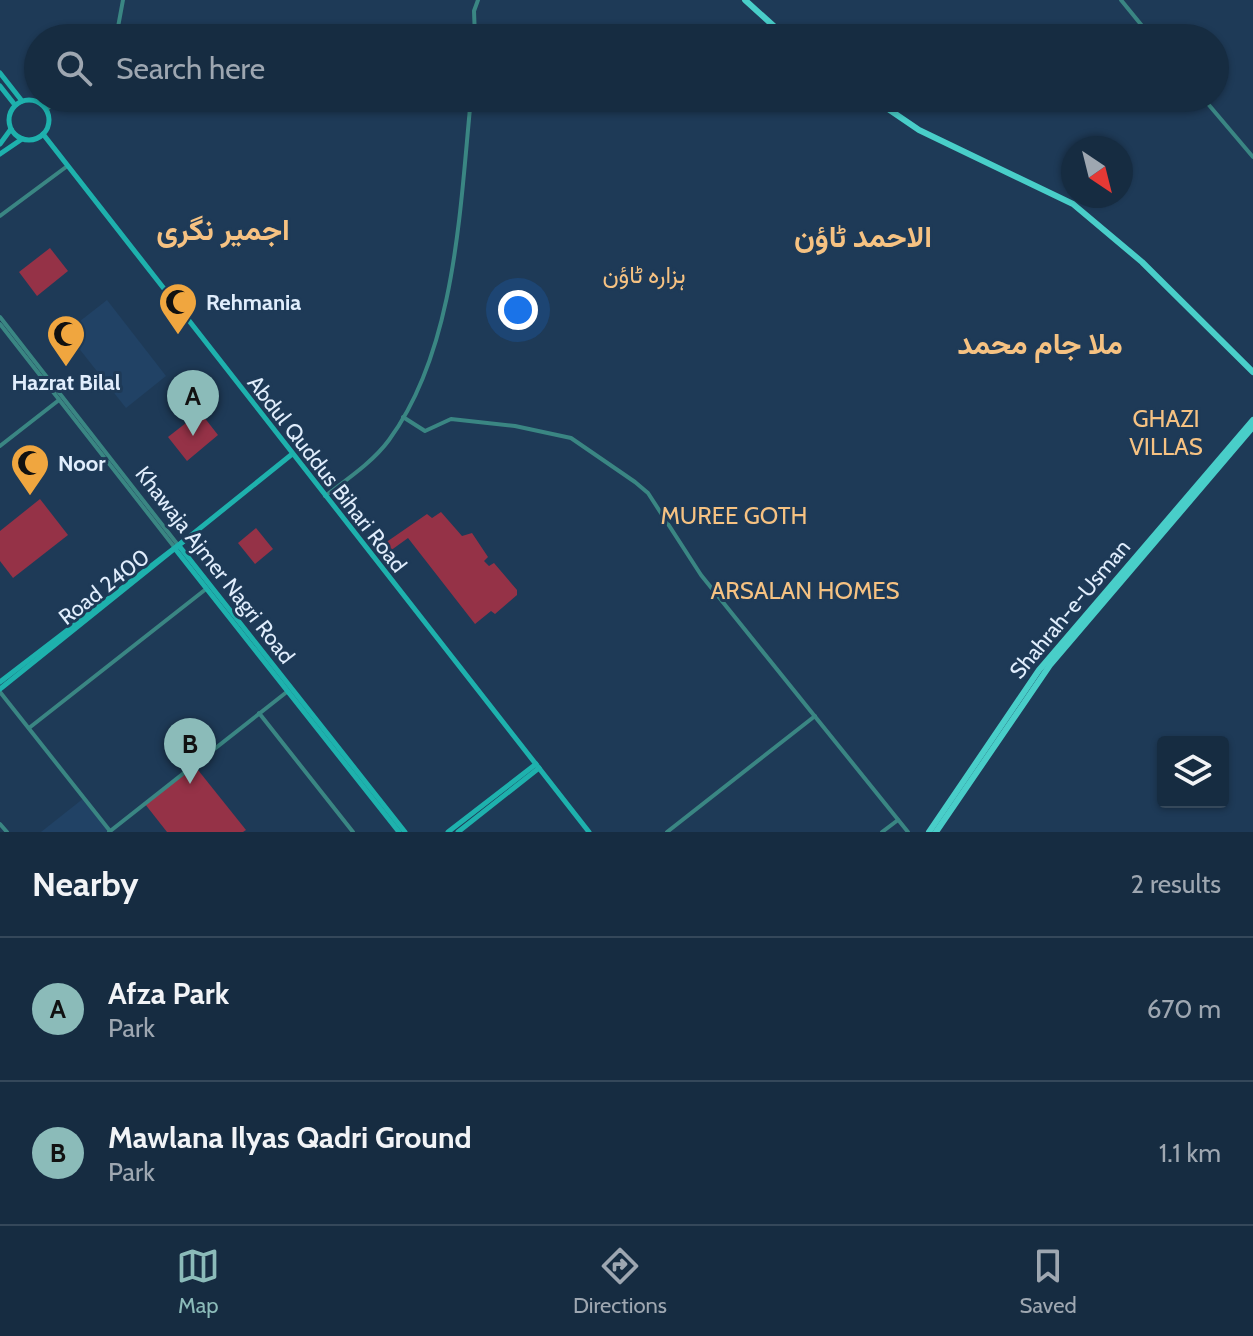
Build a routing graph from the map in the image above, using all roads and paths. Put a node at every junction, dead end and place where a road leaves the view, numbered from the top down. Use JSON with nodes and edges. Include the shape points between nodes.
{"nodes":[{"id":1,"x":123,"y":0,"type":"edge"},
{"id":2,"x":478,"y":0,"type":"edge"},
{"id":3,"x":745,"y":0,"type":"edge"},
{"id":4,"x":1121,"y":0,"type":"edge"},
{"id":5,"x":119,"y":24,"type":"edge"},
{"id":6,"x":474,"y":24,"type":"edge"},
{"id":7,"x":772,"y":24,"type":"edge"},
{"id":8,"x":1141,"y":24,"type":"edge"},
{"id":9,"x":0,"y":73,"type":"edge"},
{"id":10,"x":0,"y":86,"type":"edge"},
{"id":11,"x":22,"y":101,"type":"joint"},
{"id":12,"x":15,"y":105,"type":"junction"},
{"id":13,"x":48,"y":112,"type":"edge"},
{"id":14,"x":470,"y":112,"type":"edge"},
{"id":15,"x":893,"y":112,"type":"edge"},
{"id":16,"x":1215,"y":112,"type":"edge"},
{"id":17,"x":11,"y":129,"type":"junction"},
{"id":18,"x":43,"y":134,"type":"junction"},
{"id":19,"x":23,"y":139,"type":"junction"},
{"id":20,"x":0,"y":144,"type":"edge"},
{"id":21,"x":0,"y":154,"type":"edge"},
{"id":22,"x":1253,"y":157,"type":"edge"},
{"id":23,"x":66,"y":167,"type":"junction"},
{"id":24,"x":0,"y":216,"type":"edge"},
{"id":25,"x":0,"y":317,"type":"edge"},
{"id":26,"x":0,"y":324,"type":"edge"},
{"id":27,"x":1253,"y":372,"type":"edge"},
{"id":28,"x":46,"y":379,"type":"junction"},
{"id":29,"x":59,"y":400,"type":"junction"},
{"id":30,"x":69,"y":409,"type":"junction"},
{"id":31,"x":403,"y":417,"type":"junction"},
{"id":32,"x":1253,"y":420,"type":"edge"},
{"id":33,"x":1253,"y":427,"type":"edge"},
{"id":34,"x":0,"y":446,"type":"edge"},
{"id":35,"x":291,"y":455,"type":"junction"},
{"id":36,"x":324,"y":497,"type":"junction"},
{"id":37,"x":177,"y":547,"type":"junction"},
{"id":38,"x":206,"y":588,"type":"junction"},
{"id":39,"x":274,"y":669,"type":"junction"},
{"id":40,"x":0,"y":682,"type":"edge"},
{"id":41,"x":0,"y":690,"type":"edge"},
{"id":42,"x":288,"y":691,"type":"junction"},
{"id":43,"x":1027,"y":691,"type":"junction"},
{"id":44,"x":259,"y":713,"type":"junction"},
{"id":45,"x":310,"y":716,"type":"junction"},
{"id":46,"x":815,"y":716,"type":"junction"},
{"id":47,"x":29,"y":728,"type":"junction"},
{"id":48,"x":985,"y":754,"type":"junction"},
{"id":49,"x":538,"y":766,"type":"junction"},
{"id":50,"x":898,"y":820,"type":"junction"},
{"id":51,"x":0,"y":824,"type":"edge"},
{"id":52,"x":7,"y":832,"type":"edge"},
{"id":53,"x":109,"y":832,"type":"edge"},
{"id":54,"x":353,"y":832,"type":"edge"},
{"id":55,"x":399,"y":832,"type":"edge"},
{"id":56,"x":405,"y":832,"type":"edge"},
{"id":57,"x":448,"y":832,"type":"edge"},
{"id":58,"x":458,"y":832,"type":"edge"},
{"id":59,"x":589,"y":832,"type":"edge"},
{"id":60,"x":667,"y":832,"type":"edge"},
{"id":61,"x":882,"y":832,"type":"edge"},
{"id":62,"x":908,"y":832,"type":"edge"},
{"id":63,"x":929,"y":832,"type":"edge"},
{"id":64,"x":936,"y":832,"type":"edge"}],
"edges":[{"from":1,"to":5,"type":"street"},
{"from":2,"to":6,"type":"street"},
{"from":3,"to":7,"type":"main road"},
{"from":4,"to":8,"type":"street"},
{"from":9,"to":11,"type":"main road"},
{"from":10,"to":12,"type":"main road"},
{"from":11,"to":12,"type":"main road"},
{"from":12,"to":17,"type":"main road"},
{"from":13,"to":18,"type":"main road","via":[[50,121]]},
{"from":14,"to":31,"type":"street","via":[[458,234],[426,366]]},
{"from":15,"to":27,"type":"main road","via":[[928,135],[1073,204],[1142,262]]},
{"from":16,"to":22,"type":"street"},
{"from":17,"to":19,"type":"main road"},
{"from":17,"to":20,"type":"main road"},
{"from":18,"to":19,"type":"main road"},
{"from":18,"to":23,"type":"main road","name":"Abdul Quddus Bihari Road"},
{"from":19,"to":21,"type":"main road"},
{"from":23,"to":24,"type":"street"},
{"from":23,"to":35,"type":"main road","name":"Abdul Quddus Bihari Road"},
{"from":25,"to":28,"type":"street","name":"Khawaja Ajmer Nagri Road"},
{"from":26,"to":28,"type":"street","name":"Khawaja Ajmer Nagri Road"},
{"from":28,"to":29,"type":"street","name":"Khawaja Ajmer Nagri Road"},
{"from":28,"to":30,"type":"street","name":"Khawaja Ajmer Nagri Road"},
{"from":29,"to":30,"type":"street","name":"Khawaja Ajmer Nagri Road"},
{"from":29,"to":34,"type":"street"},
{"from":30,"to":37,"type":"street","name":"Khawaja Ajmer Nagri Road"},
{"from":31,"to":36,"type":"street","via":[[387,443]]},
{"from":31,"to":46,"type":"street","via":[[425,431],[447,419],[515,426],[571,438],[594,451],[645,490],[701,575]]},
{"from":32,"to":43,"type":"main road","name":"Shahrah-e-Usman","via":[[1080,621]]},
{"from":33,"to":43,"type":"main road","name":"Shahrah-e-Usman"},
{"from":35,"to":36,"type":"main road","name":"Abdul Quddus Bihari Road"},
{"from":35,"to":37,"type":"main road","name":"Road 2400"},
{"from":36,"to":49,"type":"main road","name":"Abdul Quddus Bihari Road"},
{"from":37,"to":38,"type":"main road","name":"Khawaja Ajmer Nagri Road"},
{"from":37,"to":39,"type":"main road","name":"Khawaja Ajmer Nagri Road"},
{"from":37,"to":40,"type":"main road","name":"Road 2400"},
{"from":37,"to":41,"type":"main road","name":"Road 2400"},
{"from":38,"to":39,"type":"main road","name":"Khawaja Ajmer Nagri Road"},
{"from":38,"to":47,"type":"street"},
{"from":39,"to":42,"type":"main road","name":"Khawaja Ajmer Nagri Road"},
{"from":39,"to":45,"type":"main road","name":"Khawaja Ajmer Nagri Road"},
{"from":41,"to":47,"type":"street"},
{"from":42,"to":44,"type":"street"},
{"from":42,"to":45,"type":"main road","name":"Khawaja Ajmer Nagri Road"},
{"from":43,"to":48,"type":"main road","name":"Shahrah-e-Usman"},
{"from":44,"to":53,"type":"street"},
{"from":44,"to":54,"type":"street"},
{"from":45,"to":55,"type":"main road","name":"Khawaja Ajmer Nagri Road"},
{"from":45,"to":56,"type":"main road","name":"Khawaja Ajmer Nagri Road"},
{"from":46,"to":50,"type":"street"},
{"from":46,"to":60,"type":"street"},
{"from":47,"to":53,"type":"street"},
{"from":48,"to":63,"type":"main road","name":"Shahrah-e-Usman"},
{"from":48,"to":64,"type":"main road","name":"Shahrah-e-Usman"},
{"from":49,"to":57,"type":"main road"},
{"from":49,"to":58,"type":"main road"},
{"from":49,"to":59,"type":"main road","name":"Abdul Quddus Bihari Road"},
{"from":50,"to":61,"type":"street"},
{"from":50,"to":62,"type":"street"},
{"from":51,"to":52,"type":"street"}]}
